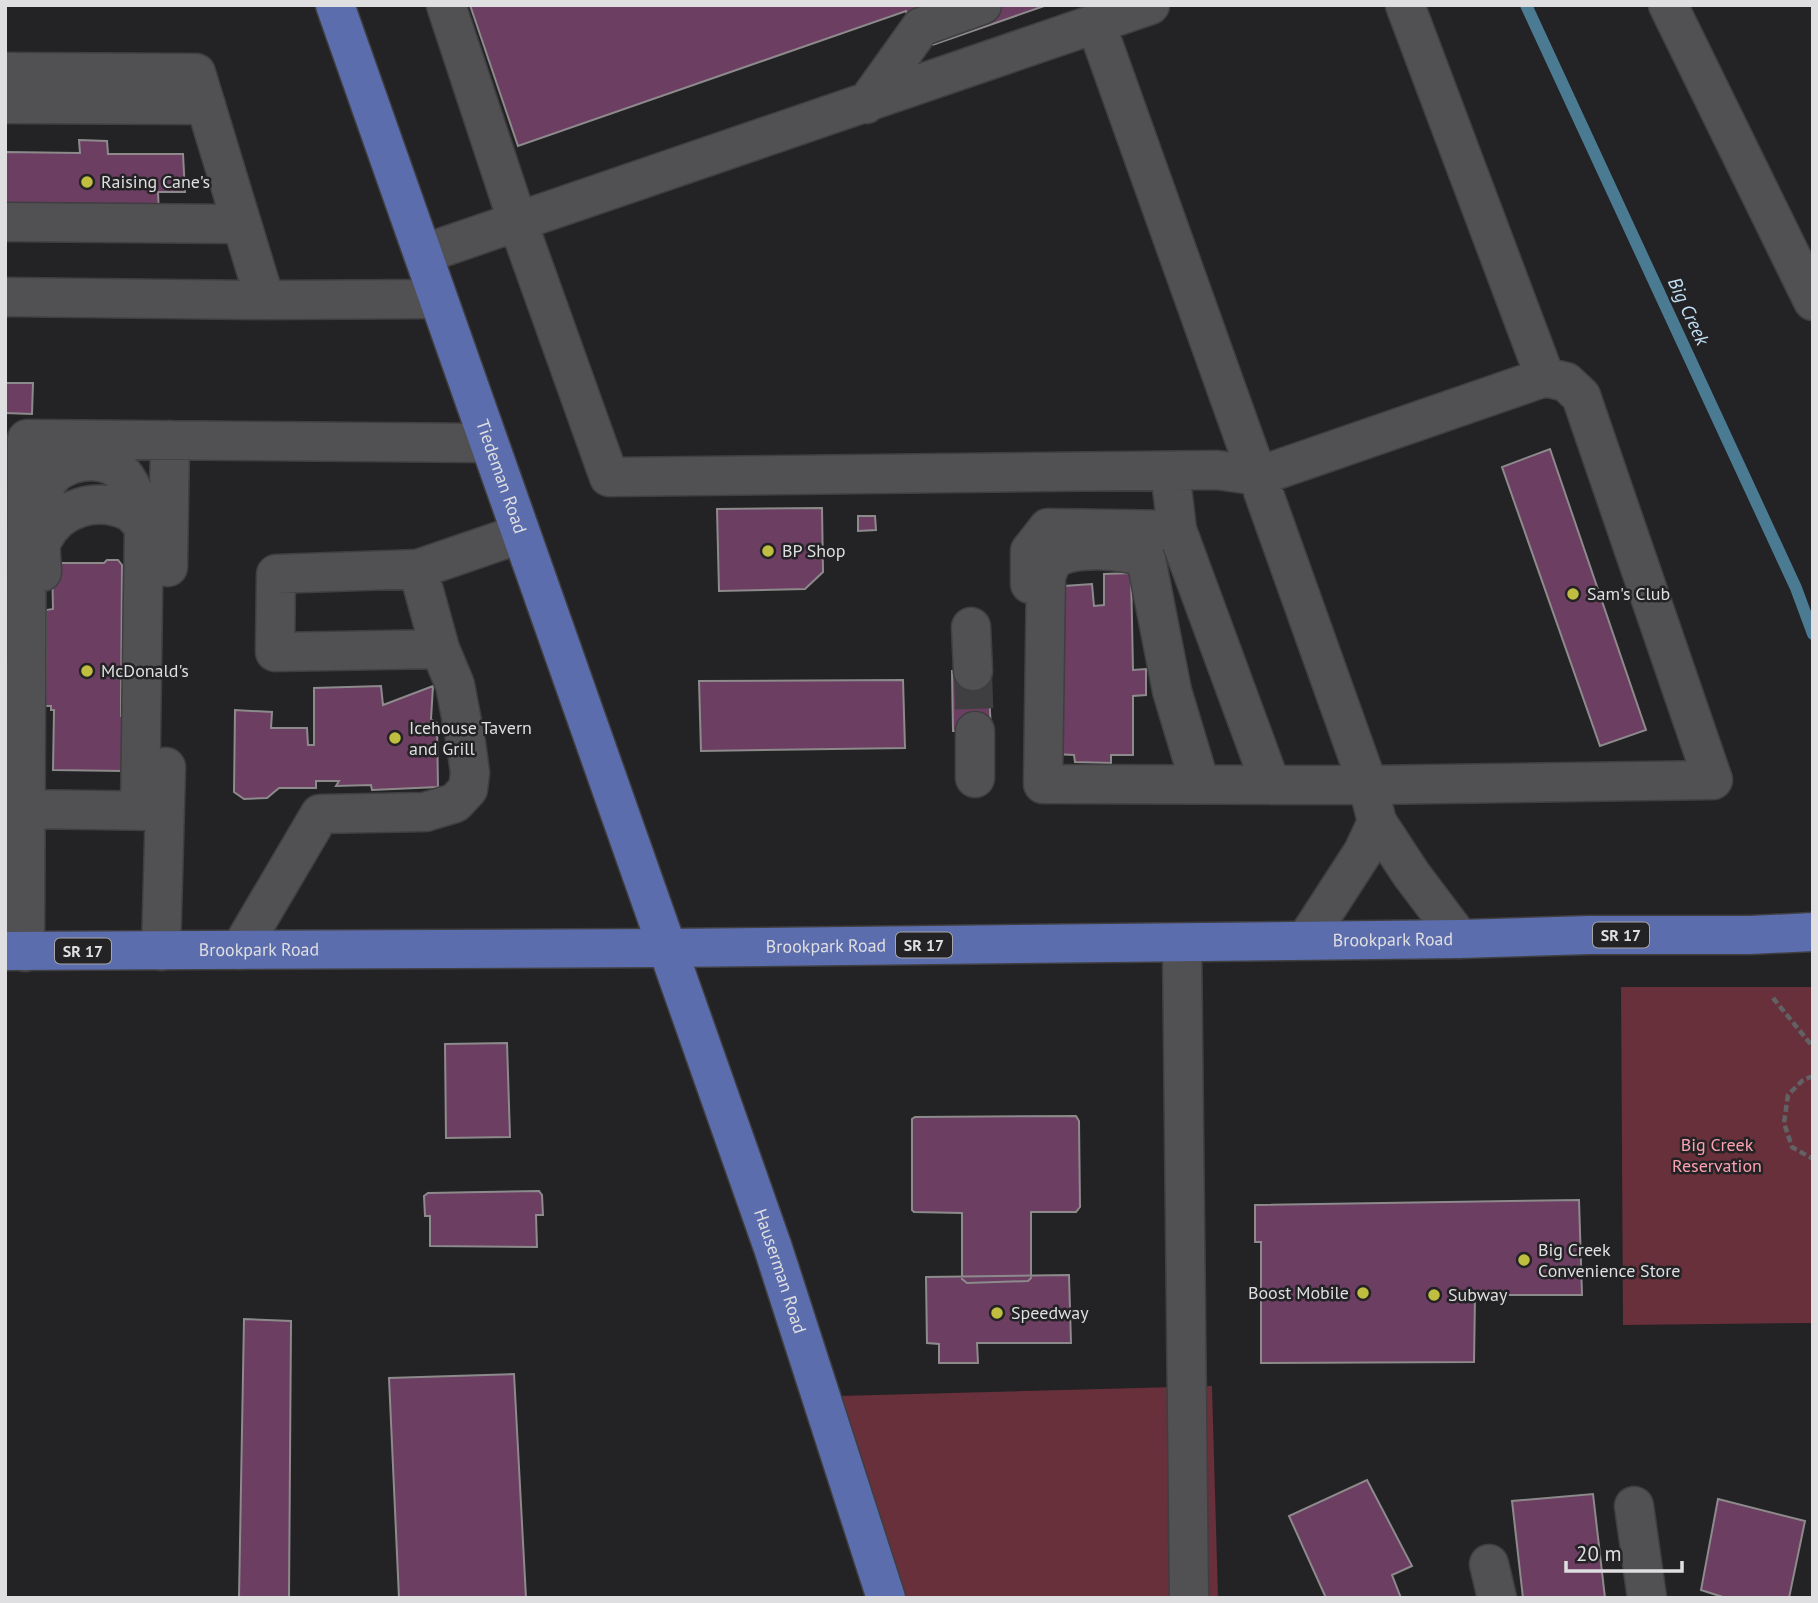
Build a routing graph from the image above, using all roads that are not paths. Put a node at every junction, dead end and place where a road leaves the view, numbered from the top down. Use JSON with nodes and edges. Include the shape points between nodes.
{"nodes":[{"id":1,"x":335,"y":5,"type":"edge"},
{"id":2,"x":446,"y":5,"type":"edge"},
{"id":3,"x":982,"y":5,"type":"edge"},
{"id":4,"x":1405,"y":5,"type":"edge"},
{"id":5,"x":1668,"y":5,"type":"edge"},
{"id":6,"x":1120,"y":12,"type":"edge"},
{"id":7,"x":5,"y":72,"type":"edge"},
{"id":8,"x":5,"y":104,"type":"edge"},
{"id":9,"x":866,"y":104,"type":"junction"},
{"id":10,"x":206,"y":105,"type":"junction"},
{"id":11,"x":5,"y":222,"type":"edge"},
{"id":12,"x":518,"y":223,"type":"junction"},
{"id":13,"x":240,"y":224,"type":"junction"},
{"id":14,"x":423,"y":254,"type":"junction"},
{"id":15,"x":5,"y":297,"type":"edge"},
{"id":16,"x":438,"y":299,"type":"junction"},
{"id":17,"x":265,"y":300,"type":"junction"},
{"id":18,"x":1813,"y":301,"type":"edge"},
{"id":19,"x":1545,"y":377,"type":"junction"},
{"id":20,"x":170,"y":440,"type":"junction"},
{"id":21,"x":488,"y":443,"type":"junction"},
{"id":22,"x":1170,"y":471,"type":"junction"},
{"id":23,"x":1259,"y":476,"type":"junction"},
{"id":24,"x":1177,"y":530,"type":"junction"},
{"id":25,"x":520,"y":534,"type":"junction"},
{"id":26,"x":418,"y":569,"type":"junction"},
{"id":27,"x":971,"y":627,"type":"dead end"},
{"id":28,"x":440,"y":649,"type":"junction"},
{"id":29,"x":973,"y":670,"type":"tunnel mouth"},
{"id":30,"x":975,"y":731,"type":"tunnel mouth"},
{"id":31,"x":975,"y":778,"type":"dead end"},
{"id":32,"x":1036,"y":783,"type":"junction"},
{"id":33,"x":1200,"y":784,"type":"junction"},
{"id":34,"x":1271,"y":785,"type":"junction"},
{"id":35,"x":1368,"y":785,"type":"junction"},
{"id":36,"x":33,"y":810,"type":"junction"},
{"id":37,"x":152,"y":811,"type":"junction"},
{"id":38,"x":1377,"y":822,"type":"junction"},
{"id":39,"x":1798,"y":932,"type":"edge"},
{"id":40,"x":1460,"y":939,"type":"junction"},
{"id":41,"x":1306,"y":940,"type":"junction"},
{"id":42,"x":1182,"y":943,"type":"junction"},
{"id":43,"x":666,"y":948,"type":"junction"},
{"id":44,"x":240,"y":950,"type":"junction"},
{"id":45,"x":161,"y":951,"type":"junction"},
{"id":46,"x":15,"y":952,"type":"edge"},
{"id":47,"x":1634,"y":1506,"type":"dead end"},
{"id":48,"x":886,"y":1598,"type":"edge"},
{"id":49,"x":1189,"y":1598,"type":"edge"},
{"id":50,"x":1647,"y":1598,"type":"edge"}],
"edges":[{"from":1,"to":14,"type":"main road","name":"Tiedeman Road"},
{"from":2,"to":12,"type":"street"},
{"from":3,"to":9,"type":"street","via":[[921,27]]},
{"from":4,"to":19,"type":"street"},
{"from":5,"to":18,"type":"street"},
{"from":6,"to":9,"type":"street"},
{"from":6,"to":23,"type":"street"},
{"from":7,"to":10,"type":"street","via":[[196,72]]},
{"from":8,"to":10,"type":"street"},
{"from":9,"to":12,"type":"street"},
{"from":10,"to":13,"type":"street"},
{"from":11,"to":13,"type":"street"},
{"from":12,"to":14,"type":"street"},
{"from":12,"to":22,"type":"street","via":[[610,477]]},
{"from":13,"to":17,"type":"street"},
{"from":14,"to":16,"type":"main road","name":"Tiedeman Road"},
{"from":15,"to":17,"type":"street"},
{"from":16,"to":17,"type":"street"},
{"from":16,"to":21,"type":"main road","name":"Tiedeman Road"},
{"from":19,"to":23,"type":"street"},
{"from":19,"to":35,"type":"street","via":[[1566,382],[1581,396],[1713,780]]},
{"from":20,"to":21,"type":"street"},
{"from":20,"to":36,"type":"street","via":[[27,439]]},
{"from":20,"to":37,"type":"street"},
{"from":21,"to":25,"type":"main road","name":"Tiedeman Road"},
{"from":22,"to":23,"type":"street","via":[[1217,470]]},
{"from":22,"to":24,"type":"street"},
{"from":23,"to":35,"type":"street"},
{"from":24,"to":32,"type":"street","via":[[1048,528],[1030,551]]},
{"from":24,"to":34,"type":"street"},
{"from":25,"to":26,"type":"street"},
{"from":25,"to":43,"type":"main road","name":"Tiedeman Road"},
{"from":26,"to":28,"type":"street"},
{"from":26,"to":28,"type":"street","via":[[276,574],[275,652]]},
{"from":27,"to":29,"type":"street"},
{"from":28,"to":44,"type":"street","via":[[455,685],[467,743],[468,789],[456,803],[425,812],[320,814]]},
{"from":30,"to":31,"type":"street"},
{"from":32,"to":33,"type":"street"},
{"from":32,"to":33,"type":"street","via":[[1046,576],[1053,561],[1091,551],[1135,553],[1146,559],[1172,691]]},
{"from":33,"to":34,"type":"street"},
{"from":34,"to":35,"type":"street"},
{"from":35,"to":38,"type":"street"},
{"from":36,"to":37,"type":"street"},
{"from":36,"to":37,"type":"street","via":[[42,541],[60,517],[88,505],[130,512],[144,526]]},
{"from":36,"to":46,"type":"street"},
{"from":37,"to":45,"type":"street"},
{"from":38,"to":40,"type":"street"},
{"from":38,"to":41,"type":"street"},
{"from":39,"to":40,"type":"main road","name":"Brookpark Road","number":"SR 17"},
{"from":40,"to":41,"type":"main road","name":"Brookpark Road","number":"SR 17"},
{"from":41,"to":42,"type":"main road","name":"Brookpark Road","number":"SR 17"},
{"from":42,"to":43,"type":"main road","name":"Brookpark Road","number":"SR 17"},
{"from":42,"to":49,"type":"street"},
{"from":43,"to":44,"type":"main road","name":"Brookpark Road","number":"SR 17"},
{"from":43,"to":48,"type":"main road","name":"Hauserman Road","via":[[773,1248]]},
{"from":44,"to":45,"type":"main road","name":"Brookpark Road","number":"SR 17"},
{"from":45,"to":46,"type":"main road","name":"Brookpark Road","number":"SR 17"},
{"from":47,"to":50,"type":"street"}]}
